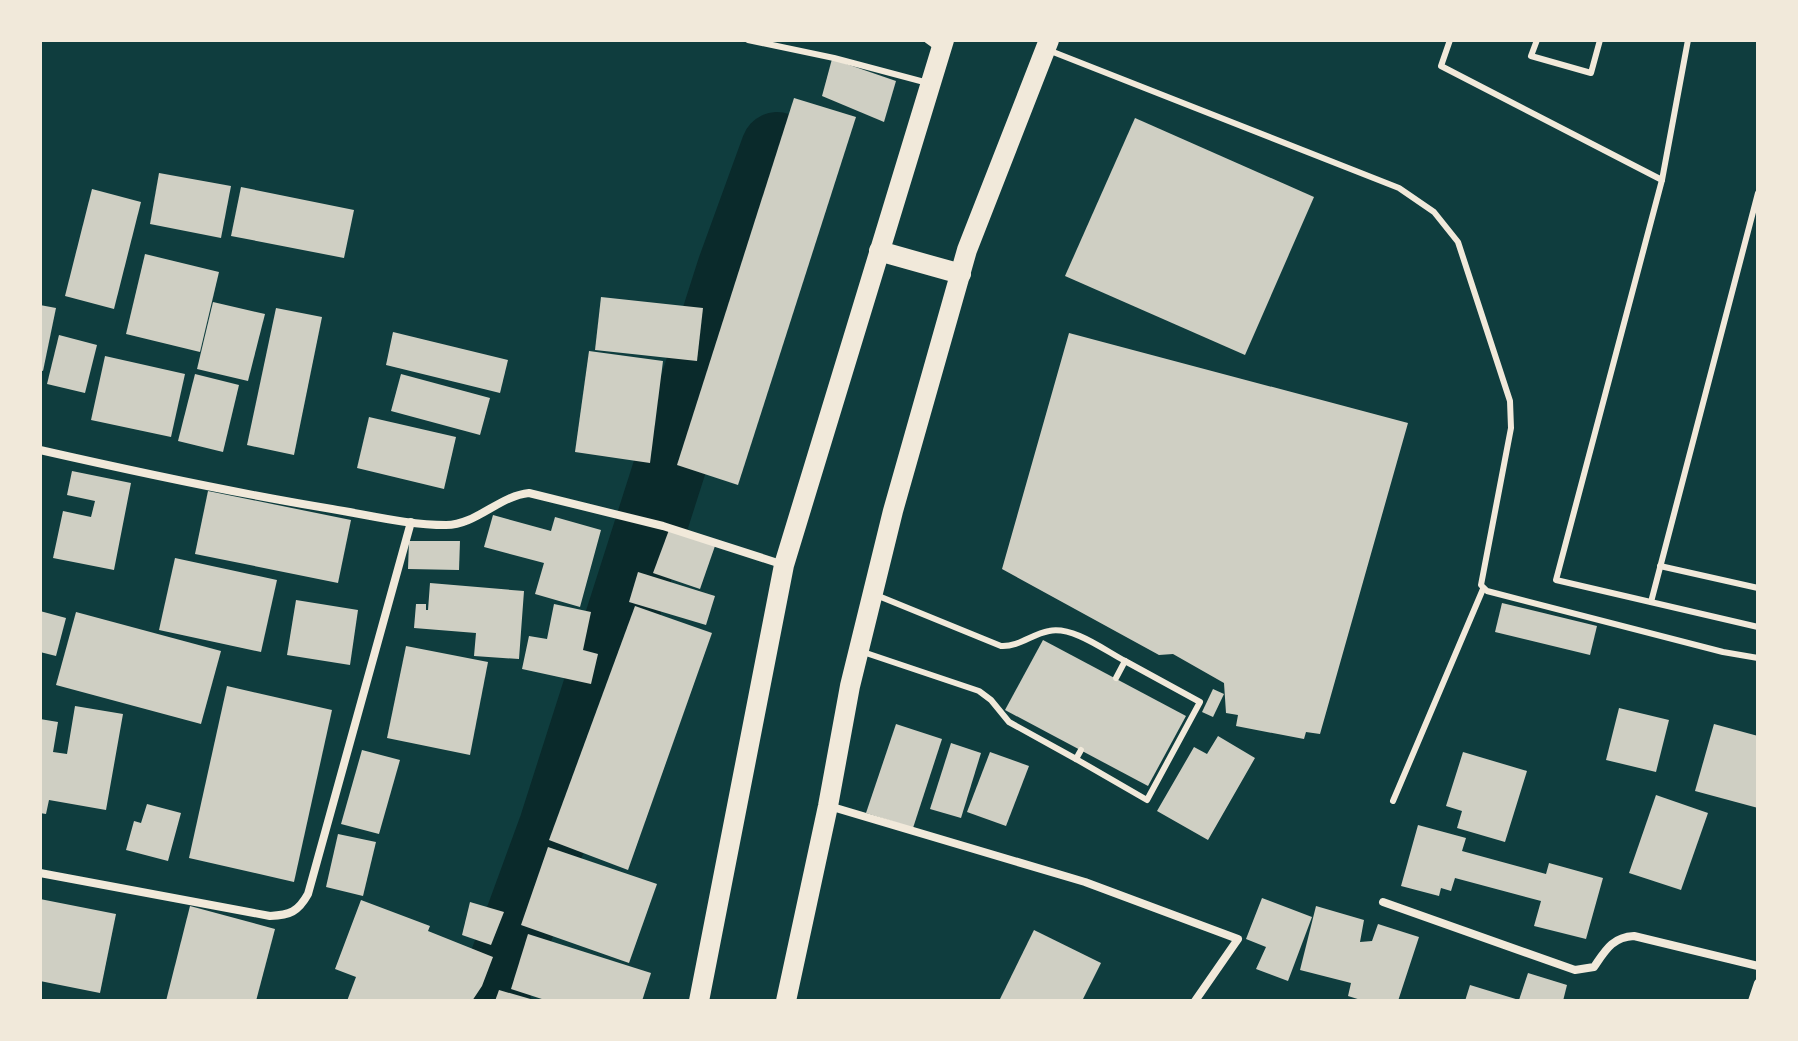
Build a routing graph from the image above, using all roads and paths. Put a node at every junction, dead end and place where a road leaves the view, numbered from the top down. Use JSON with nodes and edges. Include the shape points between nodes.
{"nodes":[{"id":1,"x":748,"y":40,"type":"edge"},
{"id":2,"x":803,"y":40,"type":"edge"},
{"id":3,"x":1450,"y":40,"type":"edge"},
{"id":4,"x":1537,"y":40,"type":"edge"},
{"id":5,"x":1600,"y":40,"type":"edge"},
{"id":6,"x":1688,"y":40,"type":"edge"},
{"id":7,"x":938,"y":43,"type":"edge"},
{"id":8,"x":1048,"y":44,"type":"edge"},
{"id":9,"x":800,"y":51,"type":"junction"},
{"id":10,"x":931,"y":84,"type":"junction"},
{"id":11,"x":1662,"y":180,"type":"junction"},
{"id":12,"x":1758,"y":193,"type":"edge"},
{"id":13,"x":879,"y":251,"type":"junction"},
{"id":14,"x":961,"y":274,"type":"junction"},
{"id":15,"x":40,"y":450,"type":"edge"},
{"id":16,"x":411,"y":522,"type":"junction"},
{"id":17,"x":784,"y":565,"type":"junction"},
{"id":18,"x":1660,"y":566,"type":"junction"},
{"id":19,"x":1758,"y":588,"type":"edge"},
{"id":20,"x":1483,"y":589,"type":"junction"},
{"id":21,"x":872,"y":593,"type":"junction"},
{"id":22,"x":1651,"y":602,"type":"junction"},
{"id":23,"x":1758,"y":627,"type":"edge"},
{"id":24,"x":858,"y":651,"type":"junction"},
{"id":25,"x":1758,"y":658,"type":"edge"},
{"id":26,"x":1125,"y":661,"type":"junction"},
{"id":27,"x":1116,"y":678,"type":"dead end"},
{"id":28,"x":1081,"y":750,"type":"dead end"},
{"id":29,"x":1076,"y":759,"type":"junction"},
{"id":30,"x":1393,"y":801,"type":"dead end"},
{"id":31,"x":828,"y":806,"type":"junction"},
{"id":32,"x":40,"y":873,"type":"edge"},
{"id":33,"x":1383,"y":902,"type":"dead end"},
{"id":34,"x":1758,"y":966,"type":"edge"},
{"id":35,"x":1758,"y":983,"type":"edge"},
{"id":36,"x":699,"y":1001,"type":"edge"},
{"id":37,"x":786,"y":1001,"type":"edge"},
{"id":38,"x":1195,"y":1001,"type":"edge"},
{"id":39,"x":1752,"y":1001,"type":"edge"}],
"edges":[{"from":1,"to":9,"type":"lane"},
{"from":2,"to":9,"type":"lane"},
{"from":3,"to":11,"type":"lane","via":[[1441,66]]},
{"from":4,"to":5,"type":"lane","via":[[1531,56],[1591,73]]},
{"from":6,"to":11,"type":"lane"},
{"from":7,"to":10,"type":"main road"},
{"from":8,"to":14,"type":"main road"},
{"from":8,"to":20,"type":"lane","via":[[1399,188],[1434,212],[1458,242],[1510,401],[1511,428],[1480,579]]},
{"from":9,"to":10,"type":"lane"},
{"from":10,"to":13,"type":"main road"},
{"from":11,"to":22,"type":"lane","via":[[1556,580]]},
{"from":12,"to":18,"type":"lane"},
{"from":13,"to":14,"type":"main road"},
{"from":13,"to":17,"type":"main road"},
{"from":14,"to":21,"type":"main road"},
{"from":15,"to":16,"type":"street","via":[[251,496]]},
{"from":16,"to":17,"type":"street","via":[[464,522],[516,494],[529,493],[663,526]]},
{"from":16,"to":32,"type":"street","via":[[300,908],[270,916]]},
{"from":17,"to":36,"type":"main road"},
{"from":18,"to":19,"type":"lane"},
{"from":18,"to":22,"type":"lane"},
{"from":20,"to":25,"type":"lane"},
{"from":20,"to":30,"type":"lane"},
{"from":21,"to":24,"type":"main road"},
{"from":21,"to":26,"type":"lane","via":[[1001,646],[1052,630],[1073,634]]},
{"from":22,"to":23,"type":"lane"},
{"from":24,"to":29,"type":"lane","via":[[979,691],[1009,722]]},
{"from":24,"to":31,"type":"main road"},
{"from":26,"to":27,"type":"lane"},
{"from":26,"to":29,"type":"lane","via":[[1200,702],[1147,800]]},
{"from":28,"to":29,"type":"lane"},
{"from":31,"to":37,"type":"main road"},
{"from":31,"to":38,"type":"street","via":[[1085,882],[1238,939]]},
{"from":33,"to":34,"type":"street","via":[[1568,969],[1589,970],[1610,944],[1634,936]]},
{"from":35,"to":39,"type":"street"}]}
